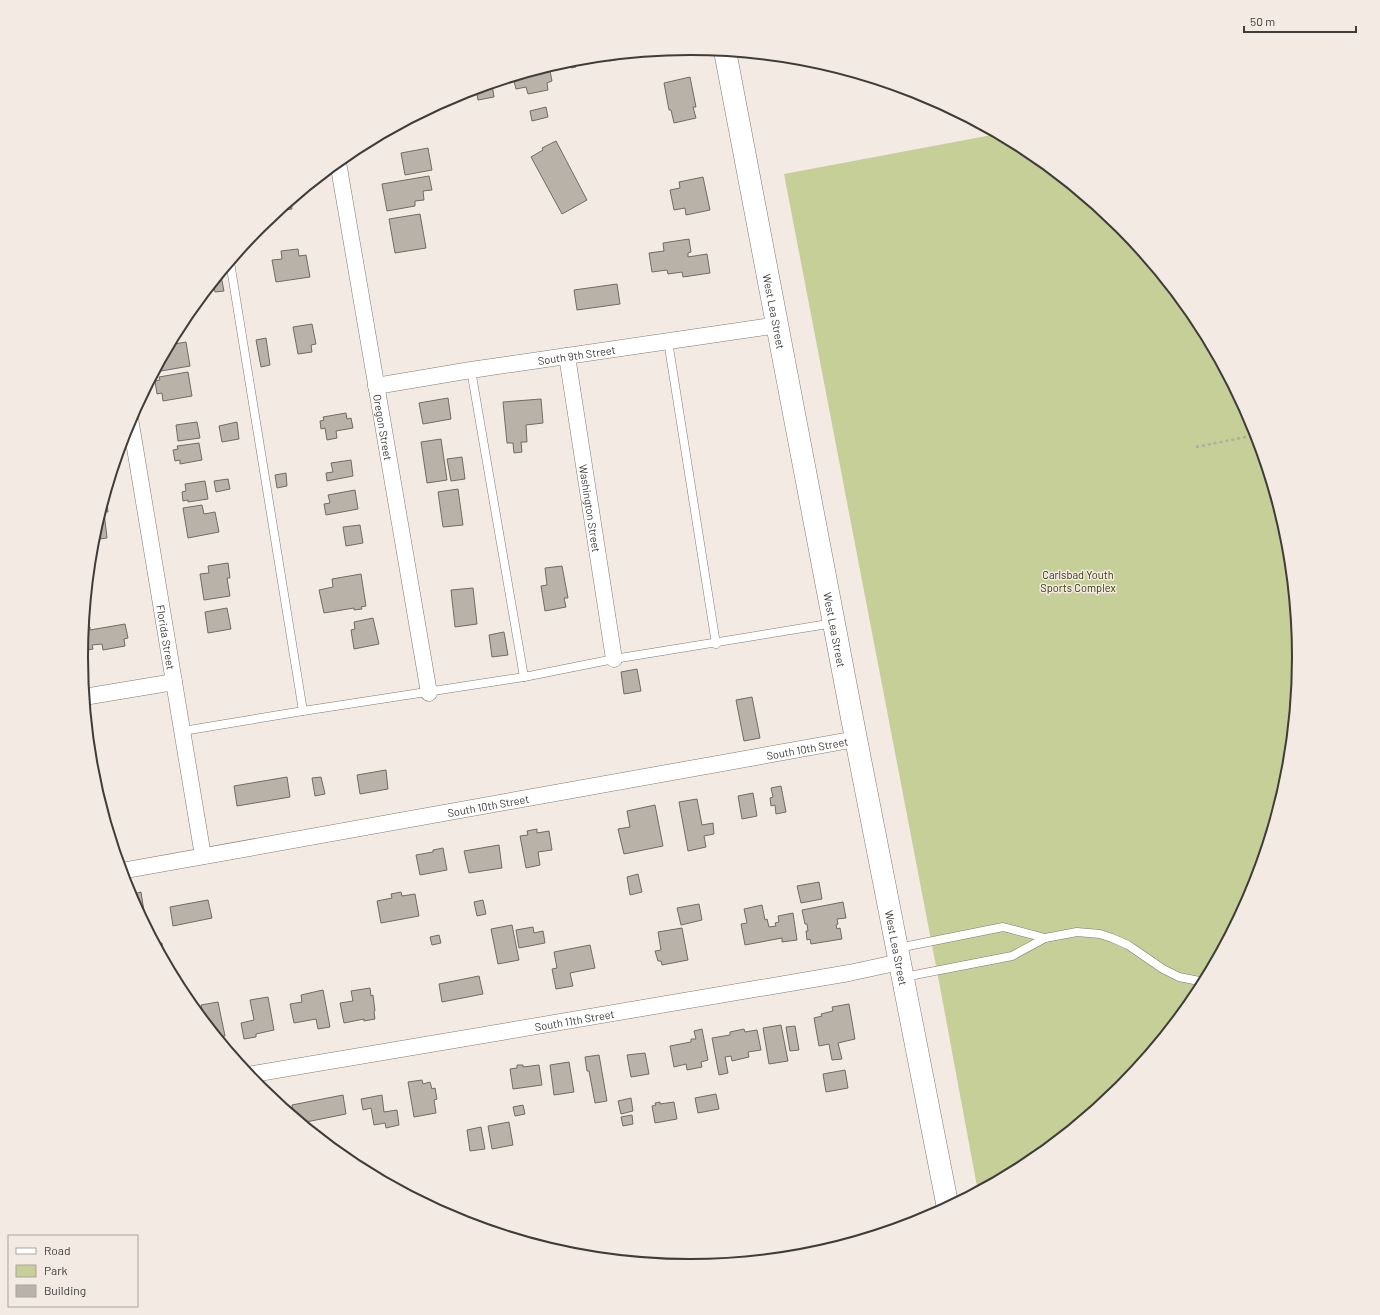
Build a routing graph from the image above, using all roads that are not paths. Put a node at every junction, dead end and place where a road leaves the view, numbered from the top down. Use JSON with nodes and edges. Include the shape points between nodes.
{"nodes":[{"id":1,"x":726,"y":56,"type":"edge"},
{"id":2,"x":339,"y":168,"type":"edge"},
{"id":3,"x":231,"y":268,"type":"edge"},
{"id":4,"x":778,"y":325,"type":"junction"},
{"id":5,"x":668,"y":341,"type":"junction"},
{"id":6,"x":567,"y":356,"type":"junction"},
{"id":7,"x":471,"y":370,"type":"junction"},
{"id":8,"x":376,"y":386,"type":"junction"},
{"id":9,"x":132,"y":430,"type":"edge"},
{"id":10,"x":834,"y":623,"type":"junction"},
{"id":11,"x":716,"y":644,"type":"junction"},
{"id":12,"x":614,"y":659,"type":"junction"},
{"id":13,"x":524,"y":677,"type":"junction"},
{"id":14,"x":174,"y":682,"type":"junction"},
{"id":15,"x":429,"y":693,"type":"junction"},
{"id":16,"x":89,"y":696,"type":"edge"},
{"id":17,"x":303,"y":711,"type":"junction"},
{"id":18,"x":183,"y":731,"type":"junction"},
{"id":19,"x":856,"y":739,"type":"junction"},
{"id":20,"x":203,"y":856,"type":"junction"},
{"id":21,"x":126,"y":869,"type":"edge"},
{"id":22,"x":1045,"y":938,"type":"junction"},
{"id":23,"x":900,"y":963,"type":"junction"},
{"id":24,"x":1198,"y":981,"type":"edge"},
{"id":25,"x":255,"y":1074,"type":"edge"},
{"id":26,"x":947,"y":1202,"type":"edge"}],
"edges":[{"from":1,"to":4,"type":"main road","name":"West Lea Street"},
{"from":2,"to":8,"type":"street","name":"Oregon Street"},
{"from":3,"to":17,"type":"lane"},
{"from":4,"to":5,"type":"street","name":"South 9th Street"},
{"from":4,"to":10,"type":"main road","name":"West Lea Street"},
{"from":5,"to":6,"type":"street","name":"South 9th Street"},
{"from":5,"to":11,"type":"lane"},
{"from":6,"to":7,"type":"street","name":"South 9th Street"},
{"from":6,"to":12,"type":"street","name":"Washington Street"},
{"from":7,"to":8,"type":"street","name":"South 9th Street"},
{"from":7,"to":13,"type":"lane"},
{"from":8,"to":15,"type":"street","name":"Oregon Street"},
{"from":9,"to":14,"type":"street","name":"Florida Street"},
{"from":10,"to":11,"type":"lane"},
{"from":10,"to":19,"type":"main road","name":"West Lea Street"},
{"from":11,"to":12,"type":"lane"},
{"from":12,"to":13,"type":"lane"},
{"from":13,"to":15,"type":"lane"},
{"from":14,"to":16,"type":"street"},
{"from":14,"to":18,"type":"street","name":"Florida Street"},
{"from":15,"to":17,"type":"lane"},
{"from":17,"to":18,"type":"lane"},
{"from":18,"to":20,"type":"street","name":"Florida Street"},
{"from":19,"to":20,"type":"street","name":"South 10th Street"},
{"from":19,"to":23,"type":"main road","name":"West Lea Street"},
{"from":20,"to":21,"type":"street","name":"South 10th Street"},
{"from":22,"to":23,"type":"lane","via":[[1012,956]]},
{"from":22,"to":23,"type":"lane","via":[[1003,927]]},
{"from":22,"to":24,"type":"lane","via":[[1077,932],[1100,934],[1128,945],[1179,977]]},
{"from":23,"to":25,"type":"street","name":"South 11th Street"},
{"from":23,"to":26,"type":"main road","name":"West Lea Street"}]}
